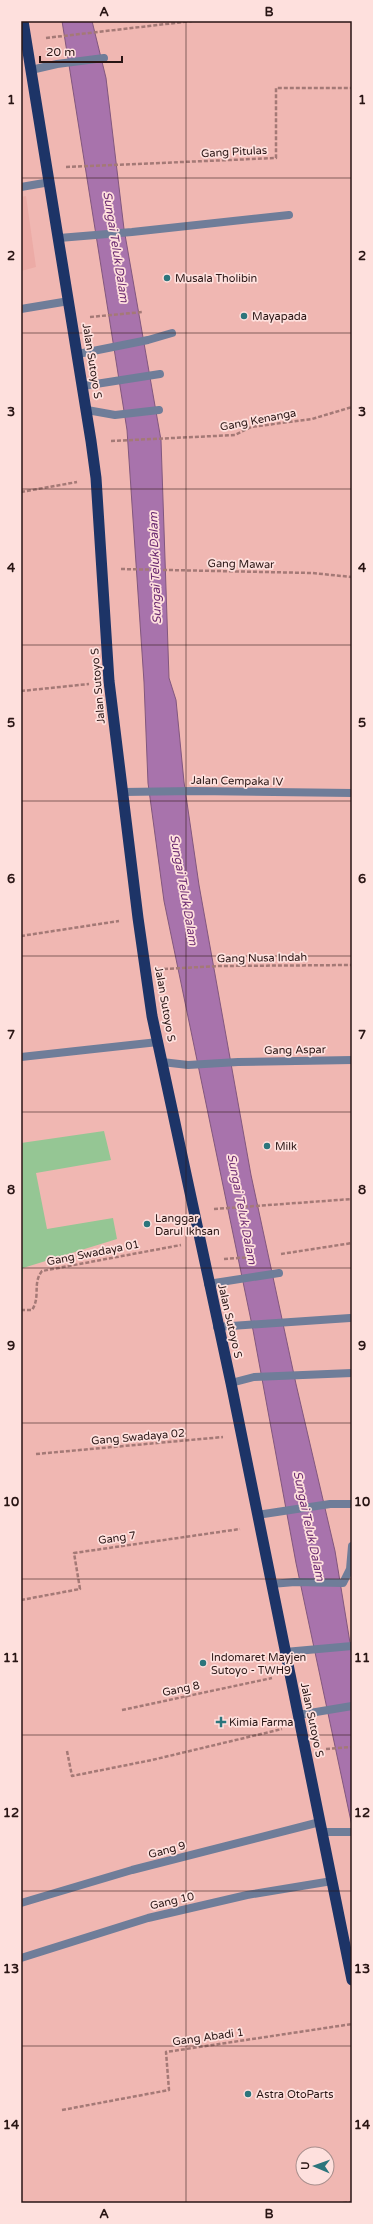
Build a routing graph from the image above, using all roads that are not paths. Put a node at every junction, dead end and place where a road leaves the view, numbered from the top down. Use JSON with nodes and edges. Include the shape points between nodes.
{"nodes":[{"id":1,"x":23,"y":21,"type":"edge"},
{"id":2,"x":104,"y":58,"type":"dead end"},
{"id":3,"x":31,"y":70,"type":"junction"},
{"id":4,"x":50,"y":182,"type":"junction"},
{"id":5,"x":21,"y":187,"type":"edge"},
{"id":6,"x":289,"y":215,"type":"dead end"},
{"id":7,"x":58,"y":238,"type":"junction"},
{"id":8,"x":69,"y":301,"type":"junction"},
{"id":9,"x":21,"y":309,"type":"edge"},
{"id":10,"x":172,"y":334,"type":"dead end"},
{"id":11,"x":78,"y":354,"type":"junction"},
{"id":12,"x":156,"y":375,"type":"dead end"},
{"id":13,"x":83,"y":386,"type":"junction"},
{"id":14,"x":87,"y":410,"type":"junction"},
{"id":15,"x":156,"y":411,"type":"dead end"},
{"id":16,"x":123,"y":792,"type":"junction"},
{"id":17,"x":352,"y":793,"type":"edge"},
{"id":18,"x":158,"y":1042,"type":"junction"},
{"id":19,"x":21,"y":1057,"type":"edge"},
{"id":20,"x":352,"y":1060,"type":"edge"},
{"id":21,"x":162,"y":1062,"type":"junction"},
{"id":22,"x":279,"y":1273,"type":"dead end"},
{"id":23,"x":208,"y":1284,"type":"junction"},
{"id":24,"x":350,"y":1318,"type":"dead end"},
{"id":25,"x":217,"y":1327,"type":"junction"},
{"id":26,"x":352,"y":1373,"type":"edge"},
{"id":27,"x":231,"y":1382,"type":"junction"},
{"id":28,"x":352,"y":1504,"type":"edge"},
{"id":29,"x":258,"y":1520,"type":"junction"},
{"id":30,"x":352,"y":1546,"type":"edge"},
{"id":31,"x":271,"y":1584,"type":"junction"},
{"id":32,"x":352,"y":1646,"type":"edge"},
{"id":33,"x":285,"y":1652,"type":"junction"},
{"id":34,"x":352,"y":1706,"type":"edge"},
{"id":35,"x":299,"y":1720,"type":"junction"},
{"id":36,"x":321,"y":1827,"type":"junction"},
{"id":37,"x":350,"y":1832,"type":"edge"},
{"id":38,"x":332,"y":1881,"type":"junction"},
{"id":39,"x":21,"y":1903,"type":"edge"},
{"id":40,"x":21,"y":1958,"type":"edge"},
{"id":41,"x":352,"y":1979,"type":"edge"}],
"edges":[{"from":1,"to":3,"type":"highway","name":"Jalan Sutoyo S"},
{"from":2,"to":3,"type":"street"},
{"from":3,"to":4,"type":"highway","name":"Jalan Sutoyo S"},
{"from":4,"to":5,"type":"street"},
{"from":4,"to":7,"type":"highway","name":"Jalan Sutoyo S"},
{"from":6,"to":7,"type":"street"},
{"from":7,"to":8,"type":"highway","name":"Jalan Sutoyo S"},
{"from":8,"to":9,"type":"street"},
{"from":8,"to":11,"type":"highway","name":"Jalan Sutoyo S"},
{"from":10,"to":11,"type":"street"},
{"from":11,"to":13,"type":"highway","name":"Jalan Sutoyo S"},
{"from":12,"to":13,"type":"street"},
{"from":13,"to":14,"type":"highway","name":"Jalan Sutoyo S"},
{"from":14,"to":15,"type":"street","via":[[115,415]]},
{"from":14,"to":16,"type":"highway","name":"Jalan Sutoyo S","via":[[96,478],[109,681]]},
{"from":16,"to":17,"type":"street","name":"Jalan Cempaka IV"},
{"from":16,"to":18,"type":"highway","name":"Jalan Sutoyo S","via":[[138,918]]},
{"from":18,"to":19,"type":"street"},
{"from":18,"to":21,"type":"highway","name":"Jalan Sutoyo S"},
{"from":20,"to":21,"type":"street","name":"Gang Aspar","via":[[188,1065]]},
{"from":21,"to":23,"type":"highway","name":"Jalan Sutoyo S"},
{"from":22,"to":23,"type":"street"},
{"from":23,"to":25,"type":"highway","name":"Jalan Sutoyo S"},
{"from":24,"to":25,"type":"street"},
{"from":25,"to":27,"type":"highway","name":"Jalan Sutoyo S"},
{"from":26,"to":27,"type":"street","via":[[254,1377]]},
{"from":27,"to":29,"type":"highway","name":"Jalan Sutoyo S"},
{"from":28,"to":29,"type":"street","via":[[281,1510]]},
{"from":29,"to":31,"type":"highway","name":"Jalan Sutoyo S"},
{"from":30,"to":31,"type":"street","via":[[350,1569],[342,1584]]},
{"from":31,"to":33,"type":"highway","name":"Jalan Sutoyo S"},
{"from":32,"to":33,"type":"street"},
{"from":33,"to":35,"type":"highway","name":"Jalan Sutoyo S"},
{"from":34,"to":35,"type":"street","via":[[320,1710]]},
{"from":35,"to":36,"type":"highway","name":"Jalan Sutoyo S"},
{"from":36,"to":37,"type":"street","name":"Gang 9"},
{"from":36,"to":38,"type":"highway","name":"Jalan Sutoyo S"},
{"from":36,"to":39,"type":"street","name":"Gang 9","via":[[132,1870]]},
{"from":38,"to":40,"type":"street","name":"Gang 10","via":[[247,1895],[148,1918]]},
{"from":38,"to":41,"type":"highway","name":"Jalan Sutoyo S"}]}
